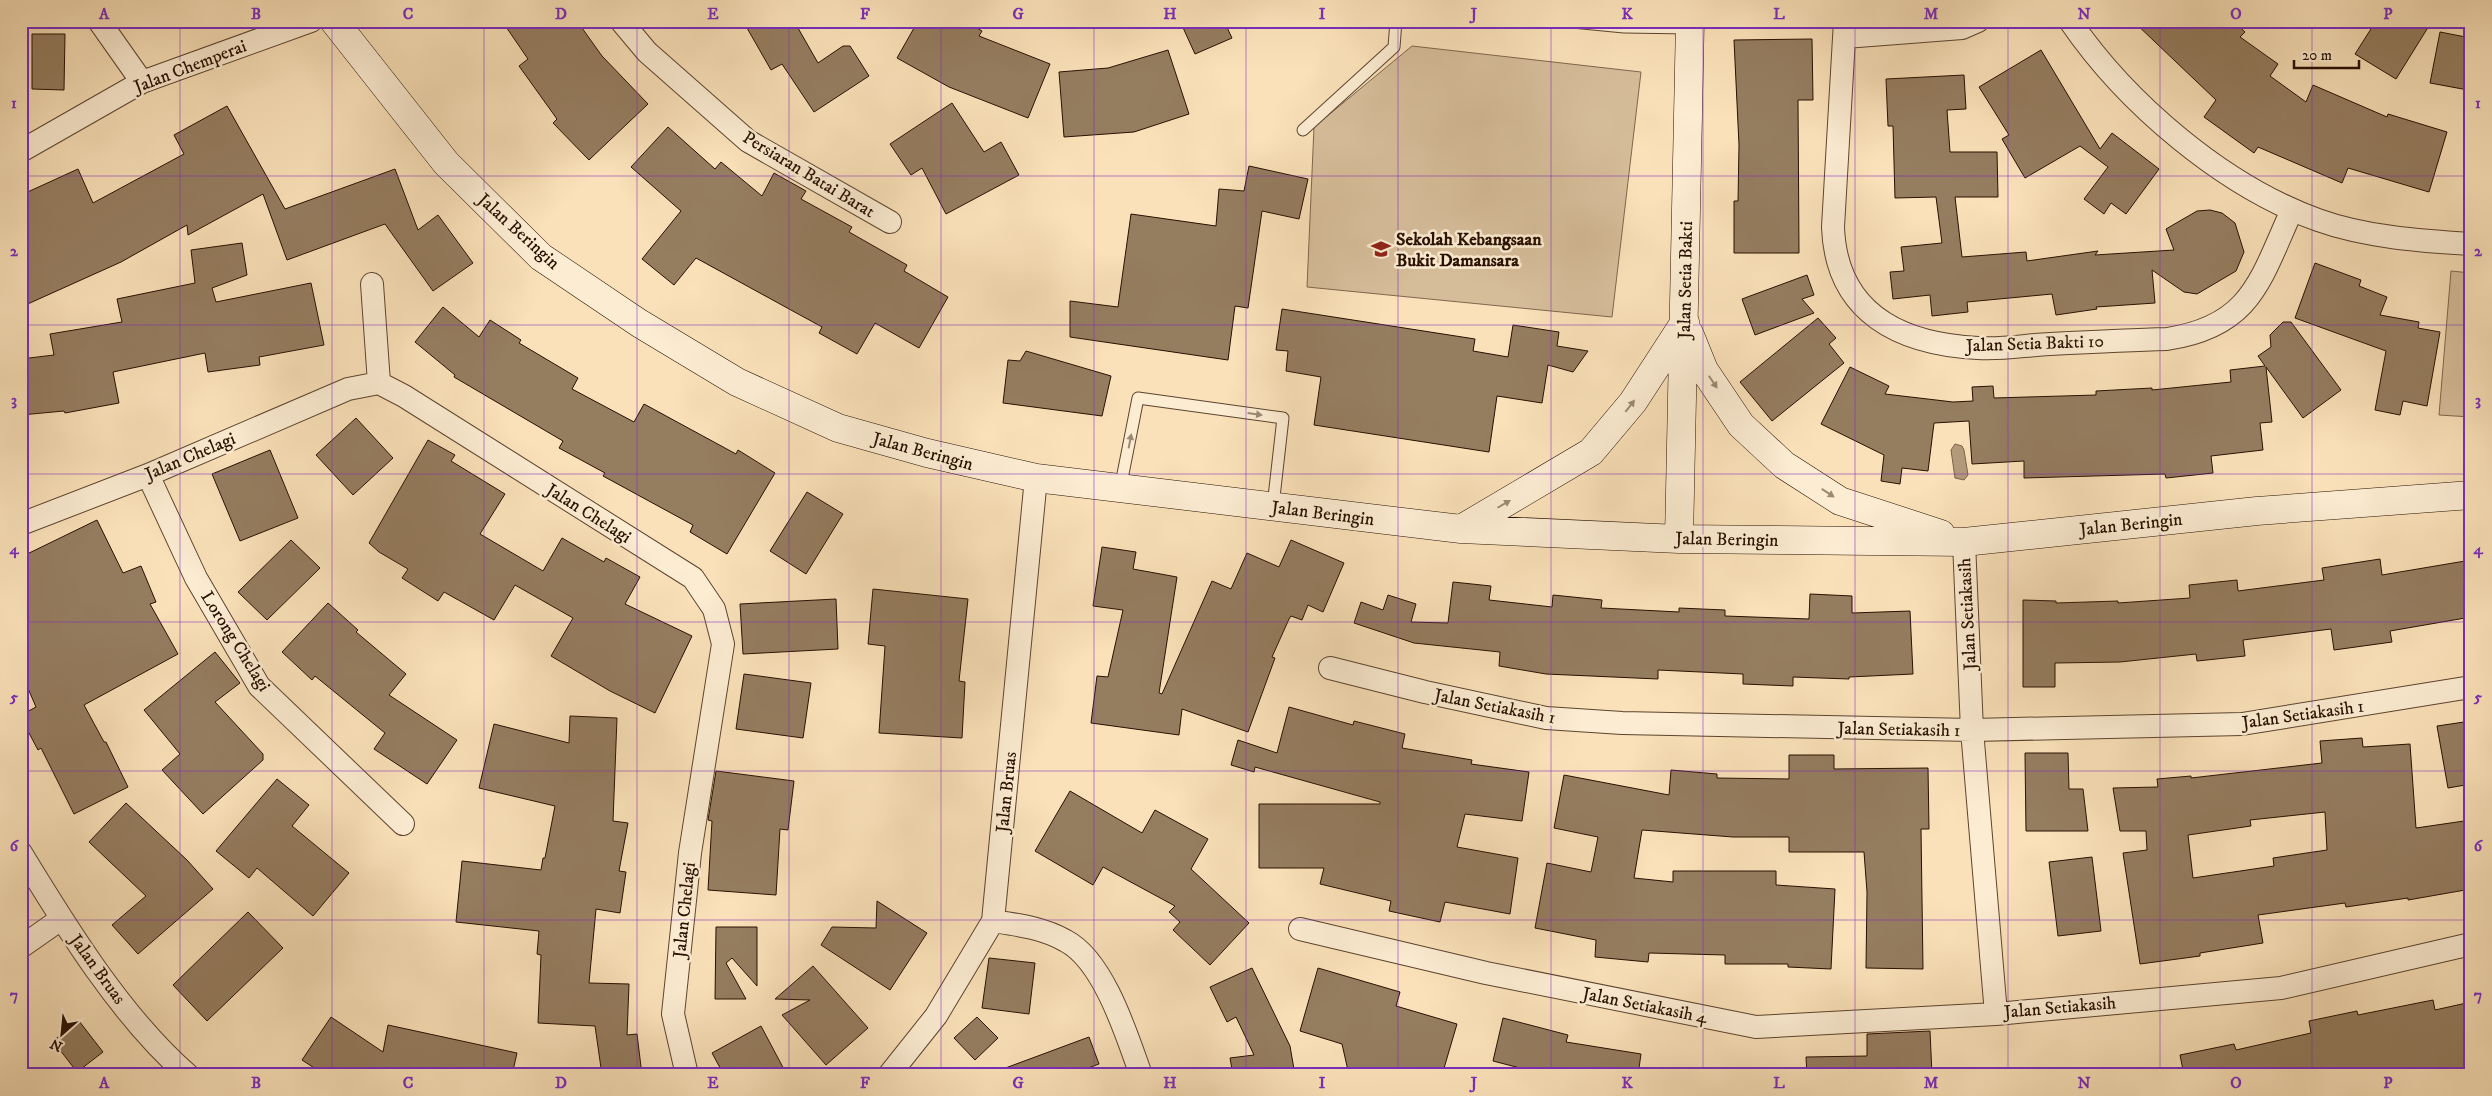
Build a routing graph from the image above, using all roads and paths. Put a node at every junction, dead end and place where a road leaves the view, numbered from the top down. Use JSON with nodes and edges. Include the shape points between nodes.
{"nodes":[{"id":1,"x":99,"y":21,"type":"edge"},
{"id":2,"x":311,"y":21,"type":"edge"},
{"id":3,"x":334,"y":21,"type":"edge"},
{"id":4,"x":621,"y":21,"type":"edge"},
{"id":5,"x":1396,"y":21,"type":"edge"},
{"id":6,"x":1562,"y":21,"type":"edge"},
{"id":7,"x":1978,"y":21,"type":"edge"},
{"id":8,"x":2070,"y":21,"type":"edge"},
{"id":9,"x":1624,"y":24,"type":"edge"},
{"id":10,"x":1690,"y":25,"type":"edge"},
{"id":11,"x":1845,"y":29,"type":"edge"},
{"id":12,"x":142,"y":82,"type":"junction"},
{"id":13,"x":1302,"y":130,"type":"dead end"},
{"id":14,"x":21,"y":151,"type":"edge"},
{"id":15,"x":2292,"y":210,"type":"junction"},
{"id":16,"x":890,"y":222,"type":"dead end"},
{"id":17,"x":2471,"y":244,"type":"edge"},
{"id":18,"x":372,"y":284,"type":"dead end"},
{"id":19,"x":1685,"y":322,"type":"junction"},
{"id":20,"x":379,"y":383,"type":"junction"},
{"id":21,"x":148,"y":475,"type":"junction"},
{"id":22,"x":1036,"y":478,"type":"junction"},
{"id":23,"x":1120,"y":489,"type":"junction"},
{"id":24,"x":2471,"y":495,"type":"edge"},
{"id":25,"x":1273,"y":507,"type":"junction"},
{"id":26,"x":21,"y":524,"type":"edge"},
{"id":27,"x":1462,"y":528,"type":"junction"},
{"id":28,"x":1679,"y":539,"type":"junction"},
{"id":29,"x":1964,"y":542,"type":"junction"},
{"id":30,"x":1330,"y":668,"type":"dead end"},
{"id":31,"x":2471,"y":687,"type":"edge"},
{"id":32,"x":1972,"y":730,"type":"junction"},
{"id":33,"x":403,"y":824,"type":"dead end"},
{"id":34,"x":21,"y":853,"type":"edge"},
{"id":35,"x":61,"y":919,"type":"junction"},
{"id":36,"x":993,"y":921,"type":"junction"},
{"id":37,"x":1300,"y":928,"type":"dead end"},
{"id":38,"x":2471,"y":944,"type":"edge"},
{"id":39,"x":21,"y":947,"type":"edge"},
{"id":40,"x":1996,"y":1014,"type":"junction"},
{"id":41,"x":188,"y":1075,"type":"edge"},
{"id":42,"x":687,"y":1075,"type":"edge"},
{"id":43,"x":888,"y":1075,"type":"edge"},
{"id":44,"x":1140,"y":1075,"type":"edge"}],
"edges":[{"from":1,"to":12,"type":"street"},
{"from":2,"to":12,"type":"street","name":"Jalan Chemperai"},
{"from":3,"to":22,"type":"street","name":"Jalan Beringin","via":[[446,162],[535,250],[639,323],[737,382],[838,428]]},
{"from":4,"to":16,"type":"street","name":"Persiaran Batai Barat","via":[[647,52],[748,141]]},
{"from":5,"to":13,"type":"lane","via":[[1394,48]]},
{"from":6,"to":9,"type":"lane"},
{"from":7,"to":11,"type":"street","via":[[1962,28]]},
{"from":8,"to":15,"type":"street","via":[[2122,85],[2162,123],[2241,182]]},
{"from":9,"to":10,"type":"lane"},
{"from":10,"to":19,"type":"street","name":"Jalan Setia Bakti"},
{"from":11,"to":15,"type":"street","name":"Jalan Setia Bakti 10","via":[[1834,249],[1843,277],[1861,304],[1881,322],[1907,334],[1938,343],[1979,348],[2194,335],[2216,326],[2240,308],[2256,287]]},
{"from":12,"to":14,"type":"street","name":"Jalan Chemperai"},
{"from":15,"to":17,"type":"street","via":[[2320,221],[2372,233]]},
{"from":18,"to":20,"type":"street"},
{"from":27,"to":19,"type":"street","one_way":true,"via":[[1591,452],[1633,402]]},
{"from":19,"to":28,"type":"street","name":"Jalan Setia Bakti"},
{"from":19,"to":29,"type":"street","one_way":true,"via":[[1704,370],[1741,425],[1784,465],[1840,501]]},
{"from":20,"to":21,"type":"street","name":"Jalan Chelagi","via":[[348,389]]},
{"from":20,"to":42,"type":"street","name":"Jalan Chelagi","via":[[693,578],[714,609],[723,644],[690,853],[672,1014]]},
{"from":21,"to":26,"type":"street","name":"Jalan Chelagi"},
{"from":21,"to":33,"type":"street","name":"Lorong Chelagi","via":[[196,578],[259,686]]},
{"from":22,"to":23,"type":"street","name":"Jalan Beringin"},
{"from":22,"to":36,"type":"street","name":"Jalan Bruas"},
{"from":23,"to":25,"type":"street","name":"Jalan Beringin"},
{"from":23,"to":25,"type":"lane","one_way":true,"via":[[1138,398],[1283,418]]},
{"from":24,"to":29,"type":"street","name":"Jalan Beringin","via":[[2257,511]]},
{"from":25,"to":27,"type":"street","name":"Jalan Beringin"},
{"from":27,"to":28,"type":"street","name":"Jalan Beringin"},
{"from":28,"to":29,"type":"street","name":"Jalan Beringin"},
{"from":29,"to":32,"type":"street","name":"Jalan Setiakasih"},
{"from":30,"to":32,"type":"street","name":"Jalan Setiakasih 1","via":[[1546,718],[1622,723]]},
{"from":31,"to":32,"type":"street","name":"Jalan Setiakasih 1","via":[[2242,724]]},
{"from":32,"to":40,"type":"street","name":"Jalan Setiakasih"},
{"from":34,"to":35,"type":"street","name":"Jalan Bruas"},
{"from":35,"to":39,"type":"street"},
{"from":35,"to":41,"type":"street","name":"Jalan Bruas","via":[[132,1016]]},
{"from":36,"to":43,"type":"street","name":"Jalan Bruas","via":[[936,1016]]},
{"from":36,"to":44,"type":"street","via":[[1039,929],[1068,942],[1094,967],[1120,1016]]},
{"from":37,"to":40,"type":"street","name":"Jalan Setiakasih 4","via":[[1486,973],[1756,1028]]},
{"from":38,"to":40,"type":"street","name":"Jalan Setiakasih","via":[[2281,988]]}]}
